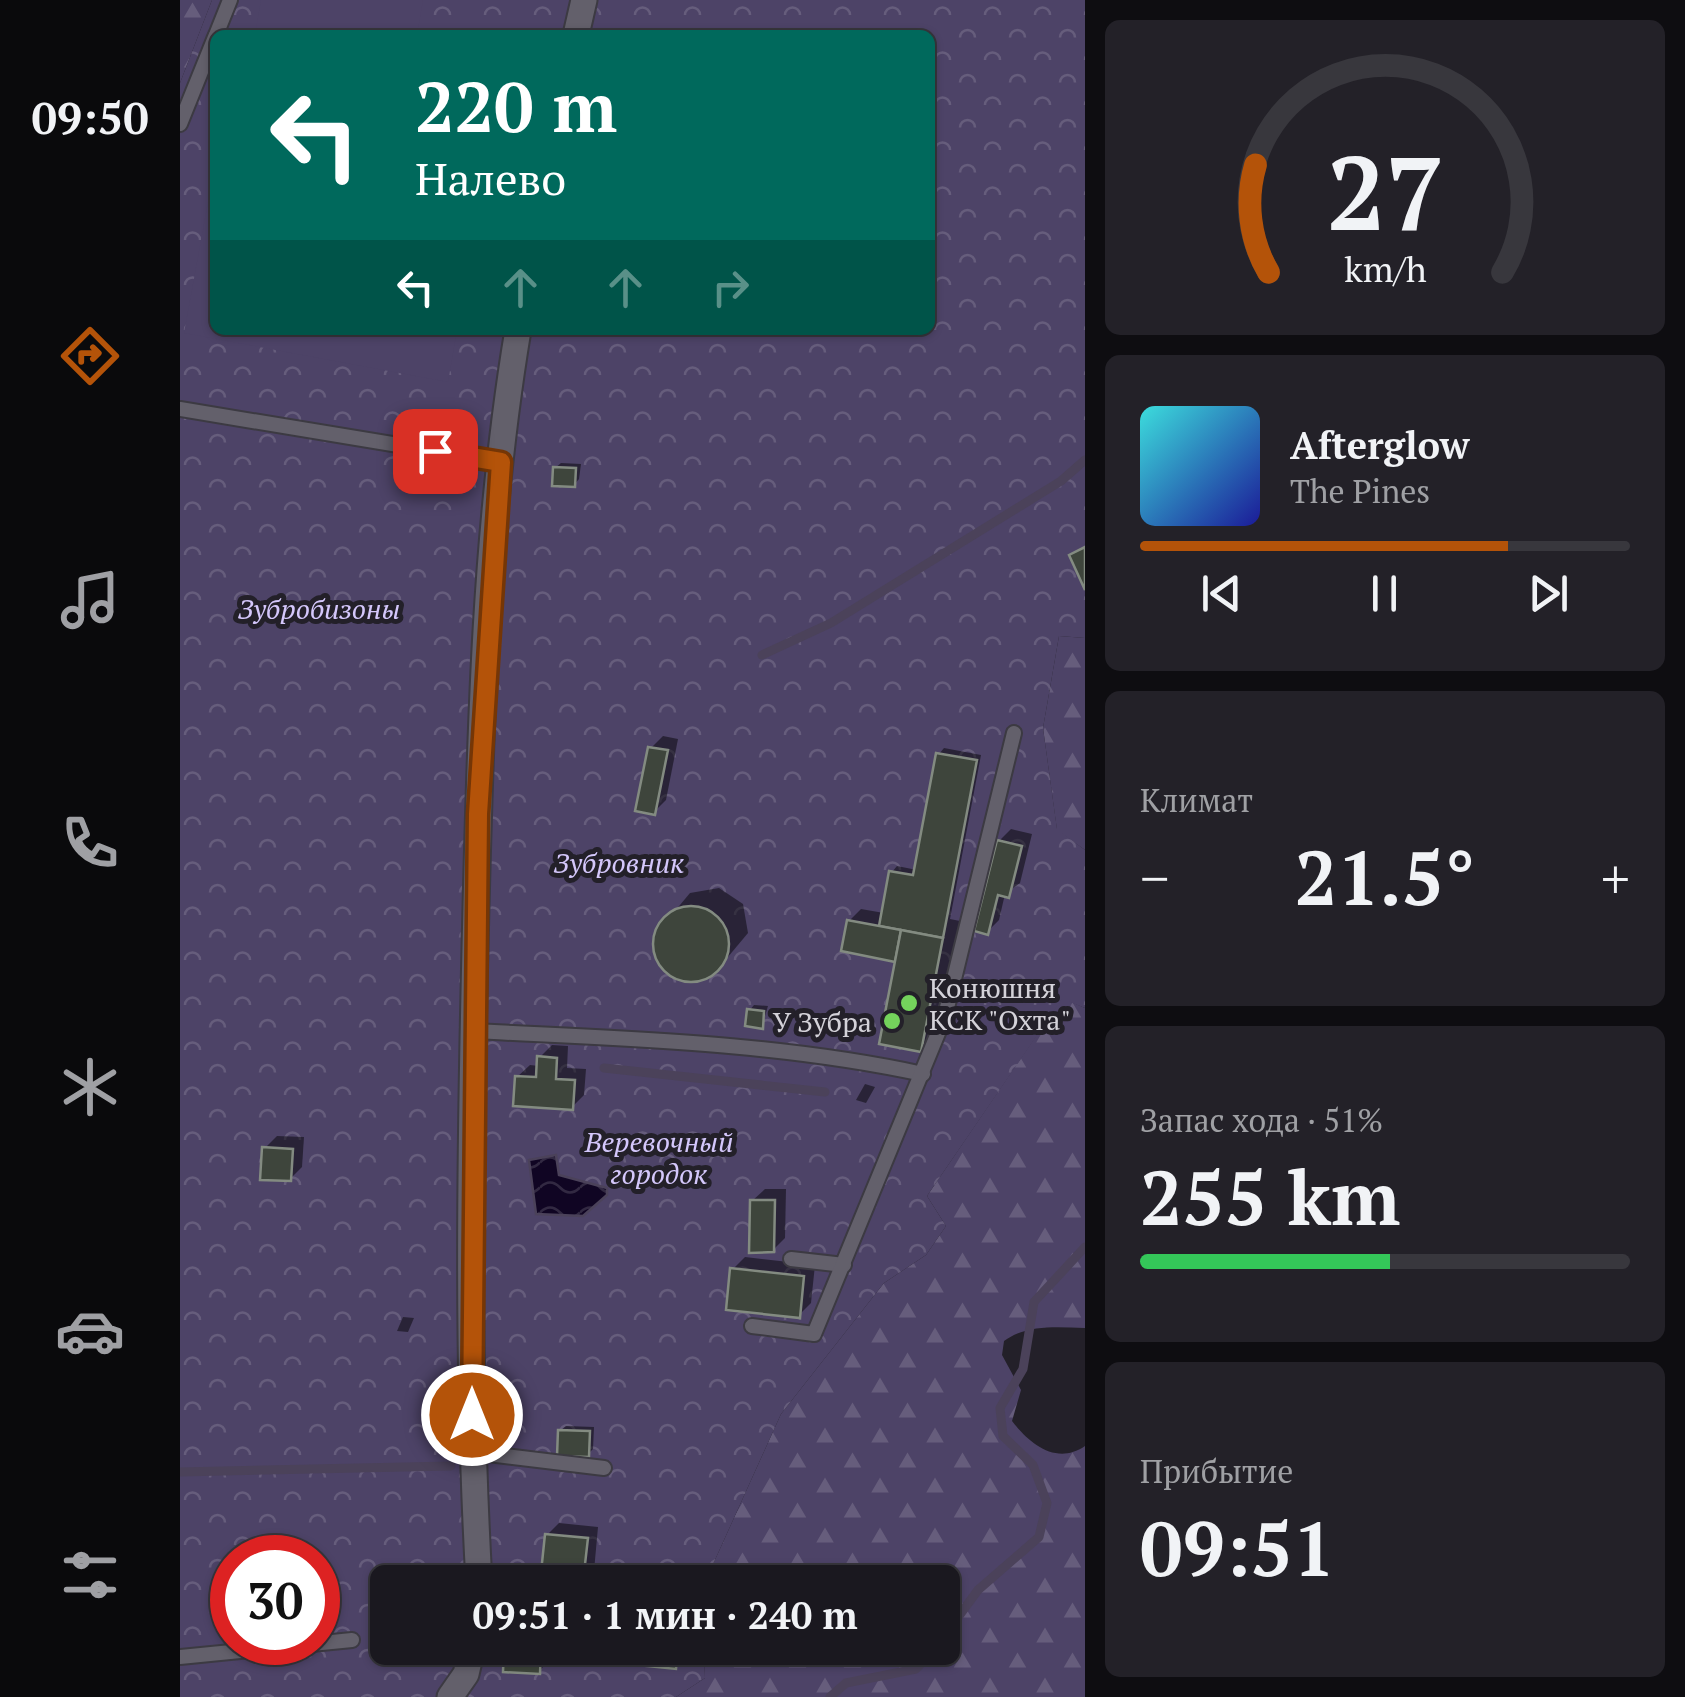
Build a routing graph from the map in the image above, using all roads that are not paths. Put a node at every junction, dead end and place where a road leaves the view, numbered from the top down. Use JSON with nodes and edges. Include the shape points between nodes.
{"nodes":[{"id":1,"x":230,"y":0,"type":"edge"},
{"id":2,"x":584,"y":0,"type":"edge"},
{"id":3,"x":218,"y":30,"type":"edge"},
{"id":4,"x":577,"y":30,"type":"edge"},
{"id":5,"x":210,"y":49,"type":"edge"},
{"id":6,"x":180,"y":124,"type":"edge"},
{"id":7,"x":517,"y":335,"type":"edge"},
{"id":8,"x":180,"y":408,"type":"edge"},
{"id":9,"x":501,"y":462,"type":"junction"},
{"id":10,"x":1014,"y":733,"type":"dead end"},
{"id":11,"x":473,"y":1031,"type":"junction"},
{"id":12,"x":923,"y":1074,"type":"junction"},
{"id":13,"x":791,"y":1259,"type":"dead end"},
{"id":14,"x":844,"y":1266,"type":"junction"},
{"id":15,"x":752,"y":1326,"type":"dead end"},
{"id":16,"x":472,"y":1452,"type":"junction"},
{"id":17,"x":604,"y":1468,"type":"dead end"},
{"id":18,"x":478,"y":1565,"type":"edge"},
{"id":19,"x":352,"y":1640,"type":"dead end"},
{"id":20,"x":180,"y":1657,"type":"edge"},
{"id":21,"x":468,"y":1665,"type":"edge"},
{"id":22,"x":450,"y":1697,"type":"edge"}],
"edges":[{"from":1,"to":3,"type":"lane"},
{"from":2,"to":4,"type":"street"},
{"from":5,"to":6,"type":"lane"},
{"from":7,"to":9,"type":"street"},
{"from":8,"to":9,"type":"lane"},
{"from":9,"to":11,"type":"street","via":[[483,687]]},
{"from":10,"to":12,"type":"lane","via":[[945,1016]]},
{"from":11,"to":12,"type":"lane","via":[[740,1046],[840,1056]]},
{"from":11,"to":16,"type":"street"},
{"from":12,"to":14,"type":"lane"},
{"from":13,"to":14,"type":"lane"},
{"from":14,"to":15,"type":"lane","via":[[814,1334]]},
{"from":16,"to":17,"type":"lane"},
{"from":16,"to":18,"type":"street"},
{"from":19,"to":20,"type":"lane"},
{"from":21,"to":22,"type":"street"}]}
